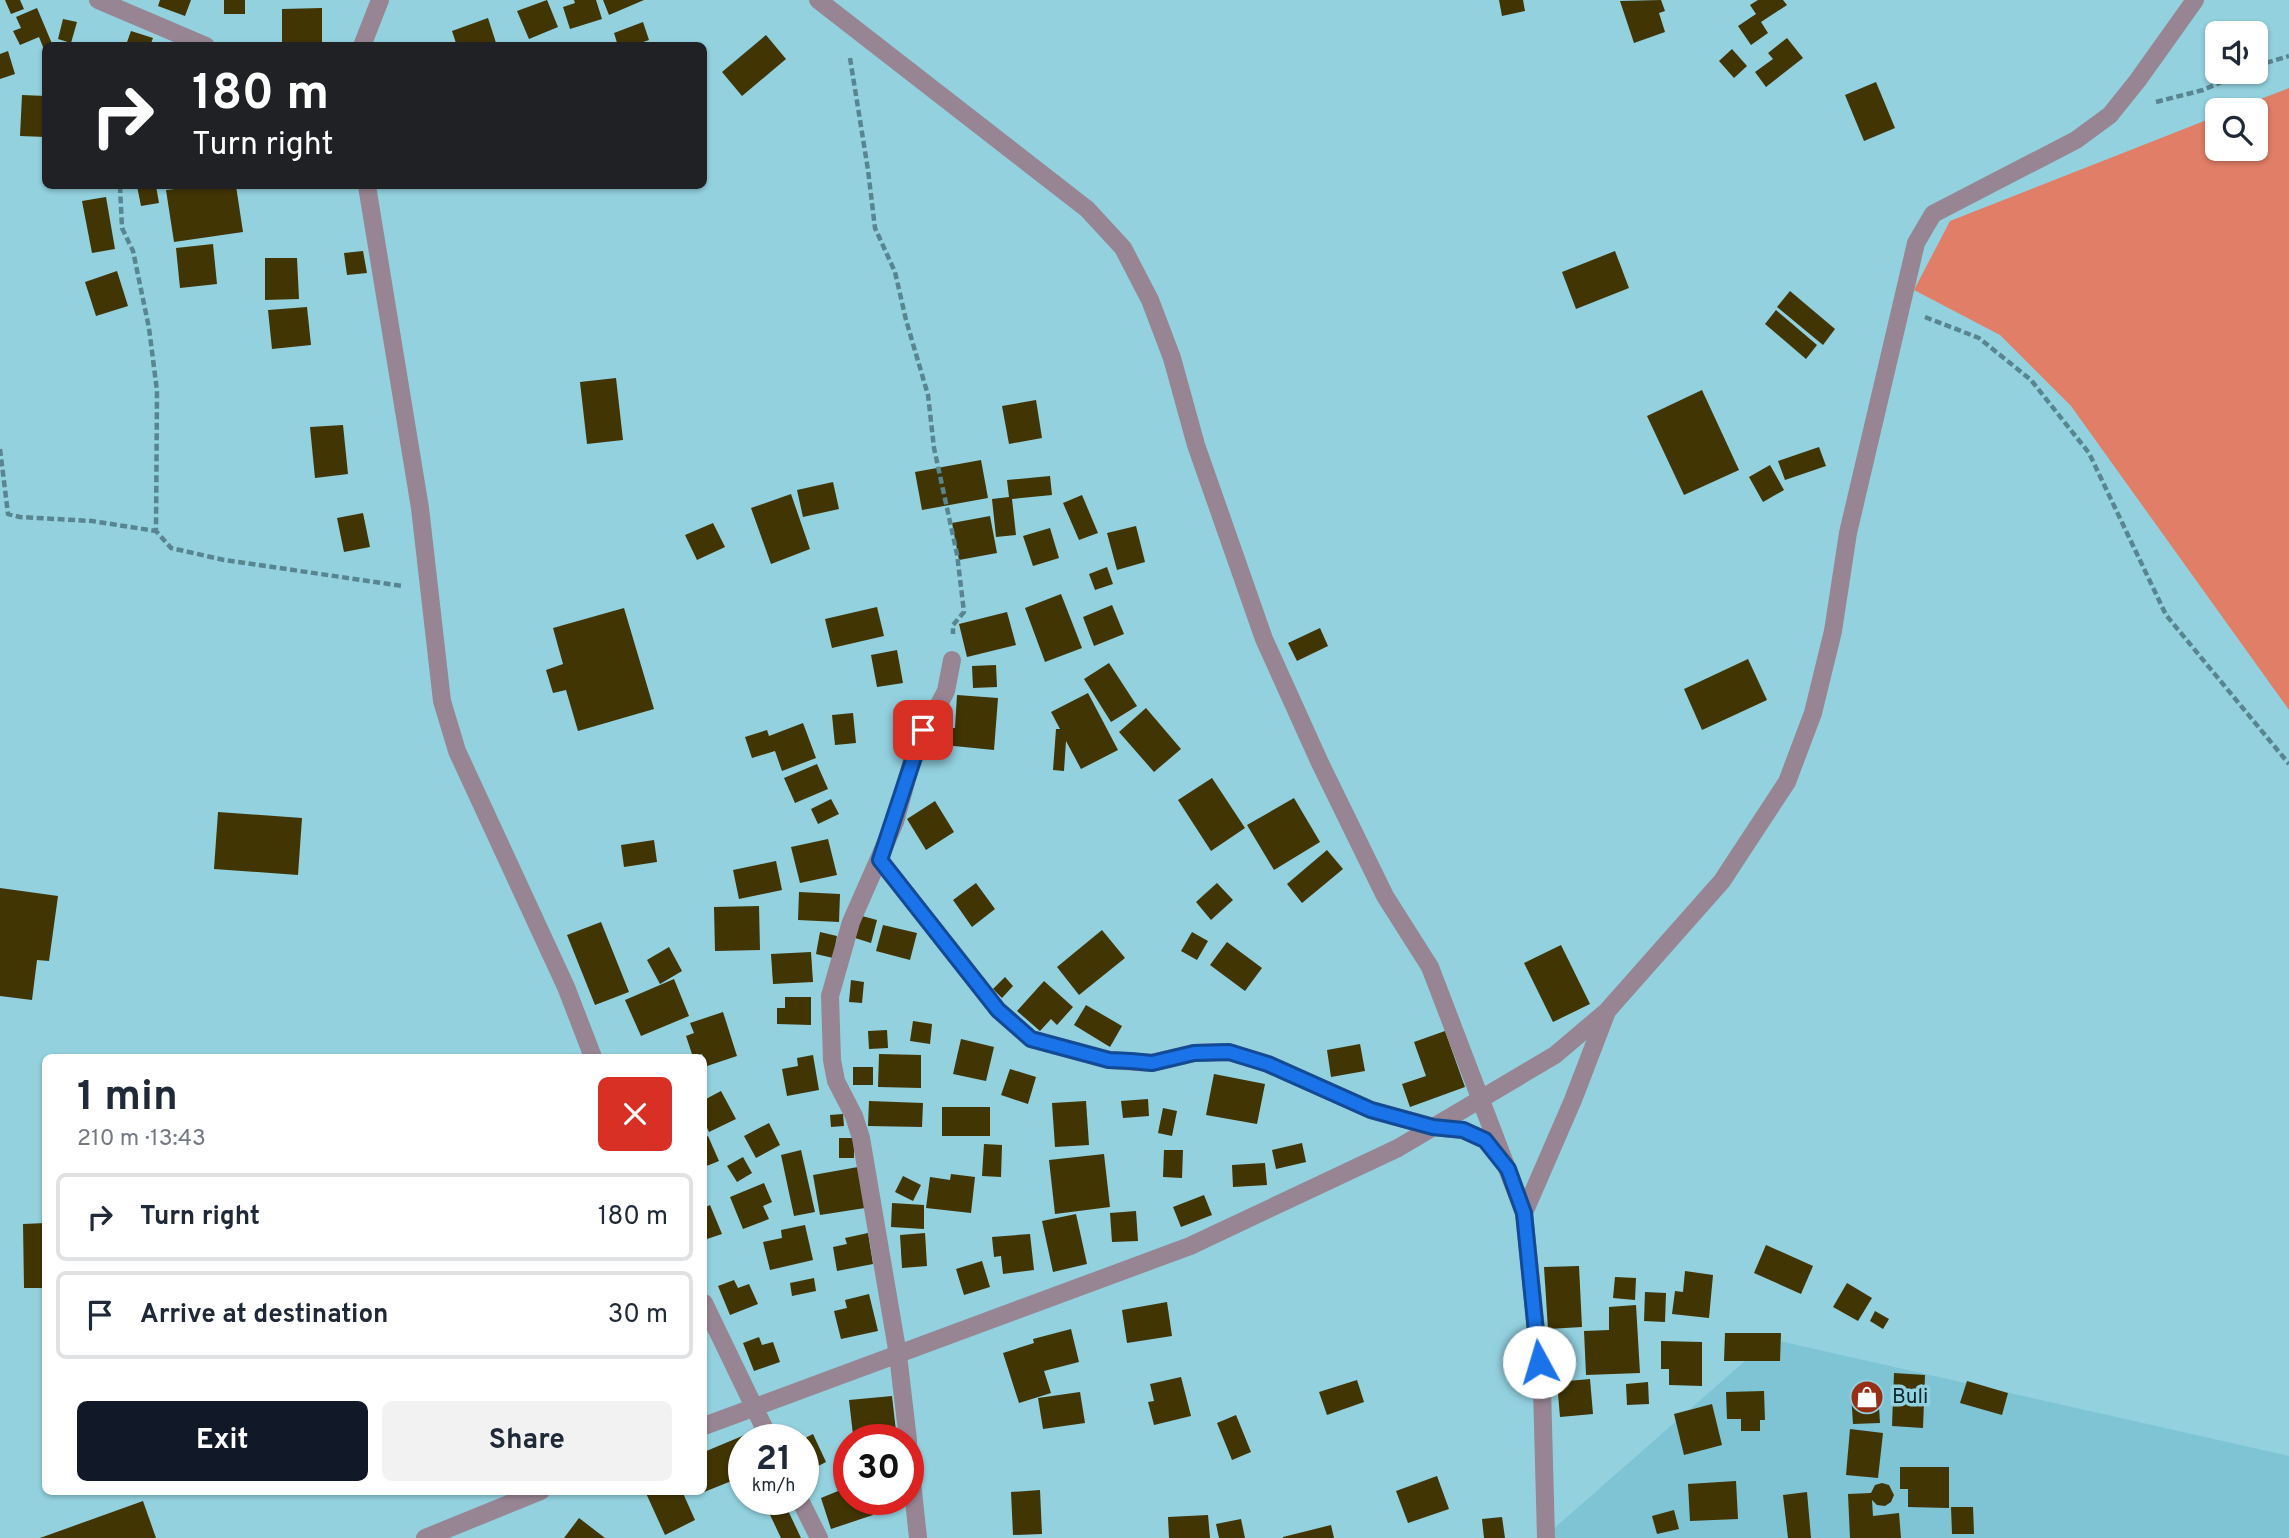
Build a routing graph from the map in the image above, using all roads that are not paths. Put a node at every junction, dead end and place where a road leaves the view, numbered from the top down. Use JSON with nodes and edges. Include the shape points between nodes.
{"nodes":[{"id":1,"x":98,"y":0,"type":"edge"},
{"id":2,"x":380,"y":0,"type":"edge"},
{"id":3,"x":818,"y":0,"type":"edge"},
{"id":4,"x":2195,"y":0,"type":"edge"},
{"id":5,"x":197,"y":42,"type":"edge"},
{"id":6,"x":364,"y":42,"type":"edge"},
{"id":7,"x":368,"y":189,"type":"edge"},
{"id":8,"x":952,"y":660,"type":"road end"},
{"id":9,"x":880,"y":860,"type":"junction"},
{"id":10,"x":1607,"y":1011,"type":"junction"},
{"id":11,"x":592,"y":1054,"type":"edge"},
{"id":12,"x":1482,"y":1098,"type":"junction"},
{"id":13,"x":1433,"y":1127,"type":"junction"},
{"id":14,"x":1508,"y":1169,"type":"junction"},
{"id":15,"x":1524,"y":1213,"type":"junction"},
{"id":16,"x":707,"y":1309,"type":"edge"},
{"id":17,"x":898,"y":1354,"type":"junction"},
{"id":18,"x":753,"y":1406,"type":"junction"},
{"id":19,"x":762,"y":1424,"type":"edge"},
{"id":20,"x":906,"y":1424,"type":"edge"},
{"id":21,"x":707,"y":1425,"type":"edge"},
{"id":22,"x":531,"y":1495,"type":"edge"},
{"id":23,"x":808,"y":1515,"type":"edge"},
{"id":24,"x":916,"y":1515,"type":"edge"},
{"id":25,"x":425,"y":1538,"type":"edge"},
{"id":26,"x":819,"y":1538,"type":"edge"},
{"id":27,"x":918,"y":1538,"type":"edge"},
{"id":28,"x":1546,"y":1538,"type":"edge"}],
"edges":[{"from":1,"to":5,"type":"street"},
{"from":2,"to":6,"type":"street"},
{"from":3,"to":12,"type":"street","via":[[1087,209],[1123,248],[1150,300],[1172,358],[1196,444],[1264,639],[1385,896],[1430,967]]},
{"from":4,"to":10,"type":"street","via":[[2110,115],[2076,140],[1933,215],[1916,243],[1848,533],[1833,631],[1813,713],[1787,782],[1722,881]]},
{"from":7,"to":11,"type":"street","via":[[420,508],[442,701],[457,751],[566,987]]},
{"from":8,"to":9,"type":"street","via":[[946,691],[915,750]]},
{"from":9,"to":13,"type":"street","via":[[998,1010],[1031,1039],[1109,1060],[1152,1063],[1194,1053],[1229,1052],[1268,1064],[1371,1110]]},
{"from":9,"to":17,"type":"street","via":[[851,922],[830,996],[832,1060],[836,1081],[861,1138]]},
{"from":10,"to":12,"type":"street","via":[[1555,1055]]},
{"from":10,"to":15,"type":"street"},
{"from":12,"to":13,"type":"street"},
{"from":12,"to":14,"type":"street"},
{"from":13,"to":14,"type":"street","via":[[1463,1130],[1485,1140]]},
{"from":13,"to":17,"type":"street","via":[[1190,1246]]},
{"from":14,"to":15,"type":"street"},
{"from":15,"to":28,"type":"street","via":[[1542,1387]]},
{"from":16,"to":18,"type":"street"},
{"from":17,"to":18,"type":"street"},
{"from":17,"to":20,"type":"street"},
{"from":18,"to":19,"type":"street"},
{"from":18,"to":21,"type":"street"},
{"from":22,"to":25,"type":"street"},
{"from":23,"to":26,"type":"street"},
{"from":24,"to":27,"type":"street"}]}
